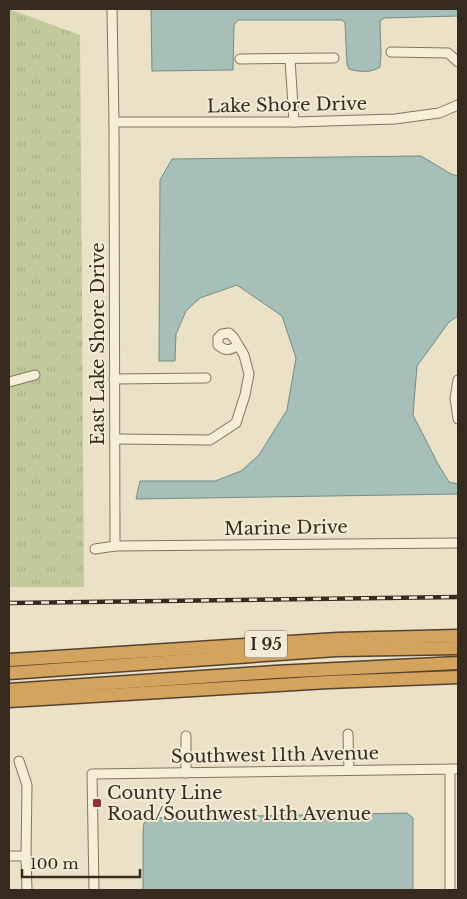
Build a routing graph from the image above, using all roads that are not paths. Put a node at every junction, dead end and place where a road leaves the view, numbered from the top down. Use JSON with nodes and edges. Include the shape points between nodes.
{"nodes":[{"id":1,"x":112,"y":9,"type":"edge"},
{"id":2,"x":391,"y":52,"type":"dead end"},
{"id":3,"x":334,"y":58,"type":"dead end"},
{"id":4,"x":240,"y":59,"type":"dead end"},
{"id":5,"x":290,"y":59,"type":"junction"},
{"id":6,"x":458,"y":62,"type":"edge"},
{"id":7,"x":458,"y":105,"type":"edge"},
{"id":8,"x":114,"y":122,"type":"junction"},
{"id":9,"x":294,"y":122,"type":"junction"},
{"id":10,"x":238,"y":345,"type":"dead end"},
{"id":11,"x":35,"y":375,"type":"dead end"},
{"id":12,"x":206,"y":378,"type":"dead end"},
{"id":13,"x":114,"y":379,"type":"junction"},
{"id":14,"x":458,"y":380,"type":"edge"},
{"id":15,"x":9,"y":382,"type":"edge"},
{"id":16,"x":458,"y":419,"type":"edge"},
{"id":17,"x":115,"y":439,"type":"junction"},
{"id":18,"x":458,"y":543,"type":"edge"},
{"id":19,"x":115,"y":546,"type":"junction"},
{"id":20,"x":95,"y":549,"type":"dead end"},
{"id":21,"x":458,"y":636,"type":"edge"},
{"id":22,"x":458,"y":648,"type":"edge"},
{"id":23,"x":9,"y":660,"type":"edge"},
{"id":24,"x":458,"y":663,"type":"edge"},
{"id":25,"x":9,"y":673,"type":"edge"},
{"id":26,"x":458,"y":677,"type":"edge"},
{"id":27,"x":9,"y":690,"type":"edge"},
{"id":28,"x":9,"y":701,"type":"edge"},
{"id":29,"x":348,"y":734,"type":"dead end"},
{"id":30,"x":186,"y":736,"type":"dead end"},
{"id":31,"x":19,"y":761,"type":"dead end"},
{"id":32,"x":454,"y":769,"type":"edge"},
{"id":33,"x":349,"y":770,"type":"junction"},
{"id":34,"x":186,"y":773,"type":"junction"},
{"id":35,"x":9,"y":856,"type":"edge"},
{"id":36,"x":26,"y":856,"type":"junction"},
{"id":37,"x":454,"y":856,"type":"edge"},
{"id":38,"x":27,"y":890,"type":"edge"},
{"id":39,"x":94,"y":890,"type":"edge"},
{"id":40,"x":450,"y":890,"type":"edge"}],
"edges":[{"from":1,"to":8,"type":"street","name":"East Lake Shore Drive"},
{"from":2,"to":6,"type":"street","via":[[448,53]]},
{"from":3,"to":5,"type":"street"},
{"from":4,"to":5,"type":"street"},
{"from":5,"to":9,"type":"street"},
{"from":7,"to":9,"type":"street","name":"Lake Shore Drive","via":[[439,113],[395,119]]},
{"from":8,"to":9,"type":"street","name":"Lake Shore Drive"},
{"from":8,"to":13,"type":"street","name":"East Lake Shore Drive"},
{"from":10,"to":17,"type":"street","via":[[248,374],[236,423],[210,440]]},
{"from":11,"to":15,"type":"street"},
{"from":12,"to":13,"type":"street"},
{"from":13,"to":17,"type":"street","name":"East Lake Shore Drive"},
{"from":14,"to":16,"type":"street","via":[[455,398]]},
{"from":17,"to":19,"type":"street","name":"East Lake Shore Drive"},
{"from":18,"to":19,"type":"street","name":"Marine Drive"},
{"from":19,"to":20,"type":"street"},
{"from":21,"to":23,"type":"highway","number":"I 95","via":[[337,639]]},
{"from":22,"to":25,"type":"highway","via":[[336,650]]},
{"from":24,"to":27,"type":"highway"},
{"from":26,"to":28,"type":"highway"},
{"from":29,"to":33,"type":"street"},
{"from":30,"to":34,"type":"street"},
{"from":31,"to":36,"type":"street","via":[[27,785]]},
{"from":32,"to":33,"type":"street","name":"Southwest 11th Avenue"},
{"from":32,"to":37,"type":"street"},
{"from":33,"to":34,"type":"street","name":"Southwest 11th Avenue"},
{"from":34,"to":39,"type":"street","name":"Southwest 11th Avenue","via":[[92,774]]},
{"from":35,"to":36,"type":"street"},
{"from":36,"to":38,"type":"street"},
{"from":37,"to":40,"type":"street"}]}
